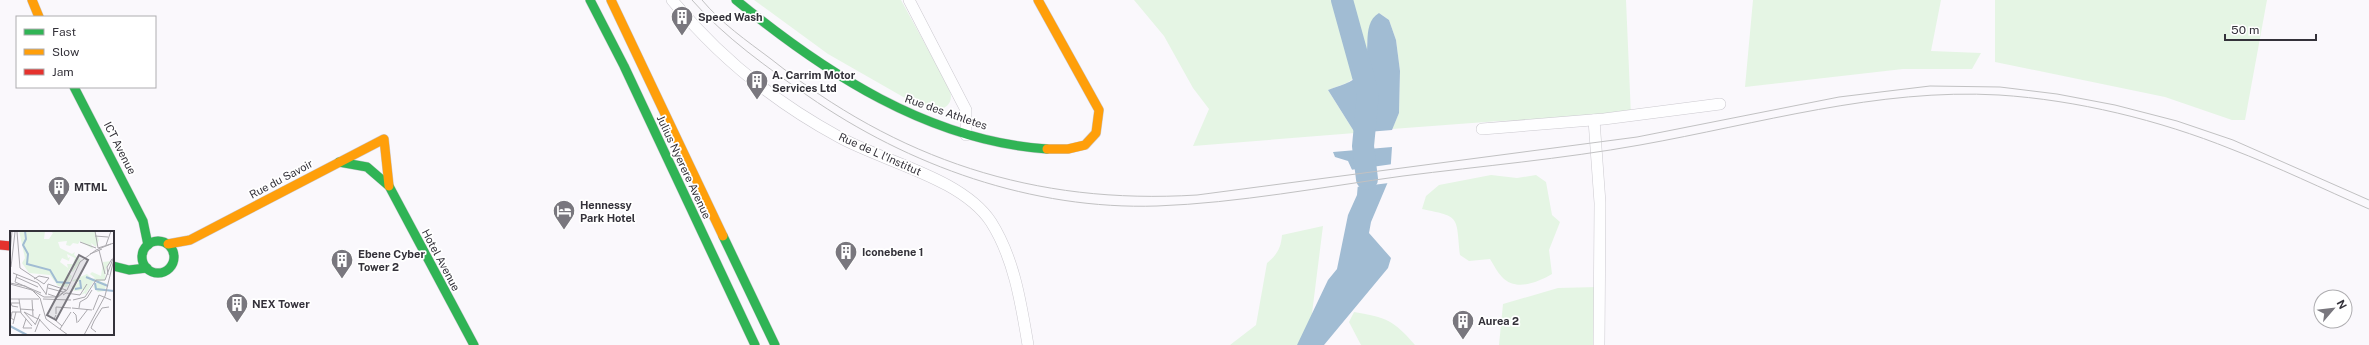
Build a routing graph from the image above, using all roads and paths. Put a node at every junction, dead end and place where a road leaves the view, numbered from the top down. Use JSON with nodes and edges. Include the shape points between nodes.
{"nodes":[{"id":1,"x":32,"y":0,"type":"edge"},
{"id":2,"x":590,"y":0,"type":"edge"},
{"id":3,"x":611,"y":0,"type":"edge"},
{"id":4,"x":672,"y":0,"type":"edge"},
{"id":5,"x":736,"y":0,"type":"edge"},
{"id":6,"x":909,"y":0,"type":"edge"},
{"id":7,"x":1038,"y":0,"type":"edge"},
{"id":8,"x":40,"y":16,"type":"edge"},
{"id":9,"x":75,"y":88,"type":"edge"},
{"id":10,"x":1720,"y":104,"type":"dead end"},
{"id":11,"x":1594,"y":120,"type":"junction"},
{"id":12,"x":1482,"y":129,"type":"dead end"},
{"id":13,"x":966,"y":135,"type":"junction"},
{"id":14,"x":384,"y":138,"type":"joint"},
{"id":15,"x":339,"y":162,"type":"junction"},
{"id":16,"x":389,"y":186,"type":"junction"},
{"id":17,"x":143,"y":221,"type":"junction"},
{"id":18,"x":190,"y":240,"type":"junction"},
{"id":19,"x":166,"y":243,"type":"junction"},
{"id":20,"x":148,"y":244,"type":"junction"},
{"id":21,"x":0,"y":245,"type":"edge"},
{"id":22,"x":10,"y":246,"type":"edge"},
{"id":23,"x":143,"y":254,"type":"junction"},
{"id":24,"x":174,"y":258,"type":"junction"},
{"id":25,"x":114,"y":265,"type":"edge"},
{"id":26,"x":114,"y":265,"type":"edge"},
{"id":27,"x":147,"y":268,"type":"junction"},
{"id":28,"x":474,"y":345,"type":"edge"},
{"id":29,"x":755,"y":345,"type":"edge"},
{"id":30,"x":775,"y":345,"type":"edge"},
{"id":31,"x":1028,"y":345,"type":"edge"},
{"id":32,"x":1599,"y":345,"type":"edge"}],
"edges":[{"from":1,"to":8,"type":"street"},
{"from":2,"to":29,"type":"street","name":"Julius Nyerere Avenue","via":[[624,66]]},
{"from":3,"to":30,"type":"street","name":"Julius Nyerere Avenue"},
{"from":4,"to":31,"type":"street","name":"Rue de L l'Institut","via":[[704,35],[751,79],[789,106],[854,144],[925,174],[964,196],[979,208],[1004,245],[1018,292]]},
{"from":5,"to":13,"type":"street","name":"Rue des Athletes","via":[[814,61],[897,108]]},
{"from":6,"to":13,"type":"street","via":[[966,110]]},
{"from":7,"to":13,"type":"street","name":"Rue des Athletes","via":[[1099,110],[1099,126],[1093,138],[1084,147],[1071,151],[1013,146]]},
{"from":9,"to":17,"type":"street","name":"ICT Avenue"},
{"from":10,"to":11,"type":"street"},
{"from":11,"to":12,"type":"street"},
{"from":11,"to":32,"type":"street","via":[[1600,203]]},
{"from":14,"to":15,"type":"street","name":"Rue du Savoir"},
{"from":14,"to":16,"type":"street","name":"Hotel Avenue"},
{"from":15,"to":16,"type":"street","name":"Hotel Avenue","via":[[367,166],[379,174]]},
{"from":15,"to":18,"type":"street","name":"Rue du Savoir"},
{"from":16,"to":28,"type":"street","name":"Hotel Avenue"},
{"from":17,"to":19,"type":"street","name":"ICT Avenue","via":[[153,234]]},
{"from":17,"to":20,"type":"street","name":"ICT Avenue"},
{"from":18,"to":19,"type":"street","name":"Rue du Savoir"},
{"from":18,"to":24,"type":"street","name":"Rue du Savoir"},
{"from":19,"to":20,"type":"street"},
{"from":19,"to":24,"type":"street","via":[[172,248]]},
{"from":20,"to":23,"type":"street"},
{"from":21,"to":22,"type":"street"},
{"from":23,"to":25,"type":"street"},
{"from":23,"to":27,"type":"street","via":[[142,259]]},
{"from":24,"to":27,"type":"street","via":[[170,268],[162,273]]},
{"from":26,"to":27,"type":"street","via":[[129,270]]}]}
